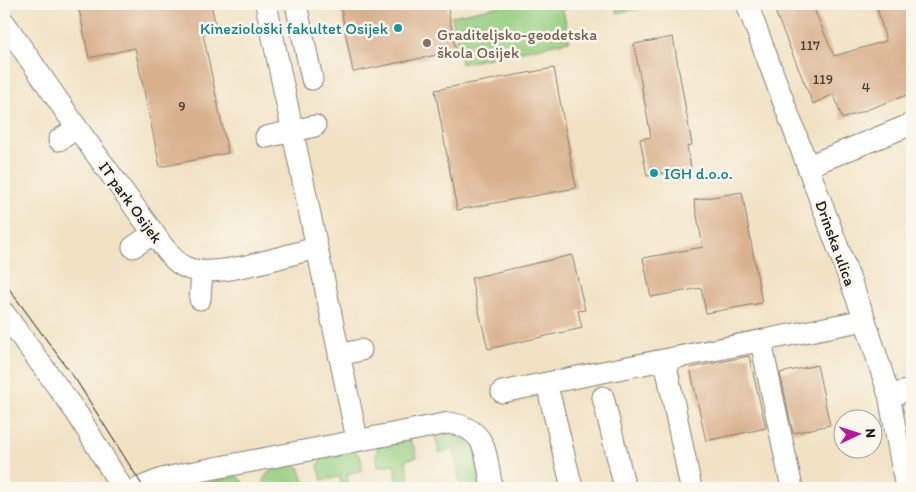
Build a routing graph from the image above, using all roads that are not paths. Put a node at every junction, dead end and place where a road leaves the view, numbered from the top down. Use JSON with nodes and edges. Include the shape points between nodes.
{"nodes":[{"id":1,"x":266,"y":4,"type":"edge"},
{"id":2,"x":296,"y":4,"type":"edge"},
{"id":3,"x":747,"y":4,"type":"edge"},
{"id":4,"x":4,"y":22,"type":"edge"},
{"id":5,"x":312,"y":78,"type":"dead end"},
{"id":6,"x":912,"y":124,"type":"edge"},
{"id":7,"x":315,"y":126,"type":"dead end"},
{"id":8,"x":77,"y":128,"type":"junction"},
{"id":9,"x":293,"y":131,"type":"junction"},
{"id":10,"x":266,"y":136,"type":"dead end"},
{"id":11,"x":59,"y":140,"type":"dead end"},
{"id":12,"x":808,"y":166,"type":"junction"},
{"id":13,"x":154,"y":233,"type":"junction"},
{"id":14,"x":133,"y":247,"type":"dead end"},
{"id":15,"x":316,"y":248,"type":"junction"},
{"id":16,"x":202,"y":272,"type":"junction"},
{"id":17,"x":200,"y":299,"type":"dead end"},
{"id":18,"x":4,"y":313,"type":"edge"},
{"id":19,"x":865,"y":320,"type":"junction"},
{"id":20,"x":761,"y":342,"type":"junction"},
{"id":21,"x":361,"y":350,"type":"dead end"},
{"id":22,"x":339,"y":355,"type":"junction"},
{"id":23,"x":665,"y":360,"type":"junction"},
{"id":24,"x":912,"y":390,"type":"edge"},
{"id":25,"x":502,"y":392,"type":"dead end"},
{"id":26,"x":888,"y":395,"type":"junction"},
{"id":27,"x":603,"y":397,"type":"dead end"},
{"id":28,"x":550,"y":398,"type":"dead end"},
{"id":29,"x":357,"y":439,"type":"junction"},
{"id":30,"x":122,"y":488,"type":"edge"},
{"id":31,"x":139,"y":488,"type":"edge"},
{"id":32,"x":492,"y":488,"type":"edge"},
{"id":33,"x":572,"y":488,"type":"edge"},
{"id":34,"x":625,"y":488,"type":"edge"},
{"id":35,"x":692,"y":488,"type":"edge"},
{"id":36,"x":792,"y":488,"type":"edge"},
{"id":37,"x":906,"y":488,"type":"edge"}],
"edges":[{"from":1,"to":9,"type":"street"},
{"from":2,"to":5,"type":"street"},
{"from":3,"to":12,"type":"street","name":"Drinska ulica"},
{"from":4,"to":8,"type":"street","name":"IT park Osijek"},
{"from":6,"to":12,"type":"street"},
{"from":7,"to":9,"type":"street"},
{"from":8,"to":11,"type":"street"},
{"from":8,"to":13,"type":"street","name":"IT park Osijek"},
{"from":9,"to":10,"type":"street"},
{"from":9,"to":15,"type":"street"},
{"from":12,"to":19,"type":"street","name":"Drinska ulica"},
{"from":13,"to":14,"type":"street"},
{"from":13,"to":16,"type":"street","name":"IT park Osijek","via":[[175,260],[185,268]]},
{"from":15,"to":16,"type":"street","name":"IT park Osijek","via":[[225,270]]},
{"from":15,"to":22,"type":"street"},
{"from":16,"to":17,"type":"street"},
{"from":18,"to":30,"type":"street","via":[[78,415]]},
{"from":19,"to":20,"type":"street"},
{"from":19,"to":26,"type":"street","name":"Drinska ulica"},
{"from":20,"to":23,"type":"street"},
{"from":20,"to":36,"type":"street"},
{"from":21,"to":22,"type":"street"},
{"from":22,"to":29,"type":"street"},
{"from":23,"to":25,"type":"street"},
{"from":23,"to":35,"type":"street"},
{"from":24,"to":26,"type":"street"},
{"from":26,"to":37,"type":"street","name":"Drinska ulica"},
{"from":27,"to":34,"type":"street"},
{"from":28,"to":33,"type":"street"},
{"from":29,"to":31,"type":"street","via":[[162,478]]},
{"from":29,"to":32,"type":"street","via":[[437,424],[462,425],[472,430],[484,447]]}]}
